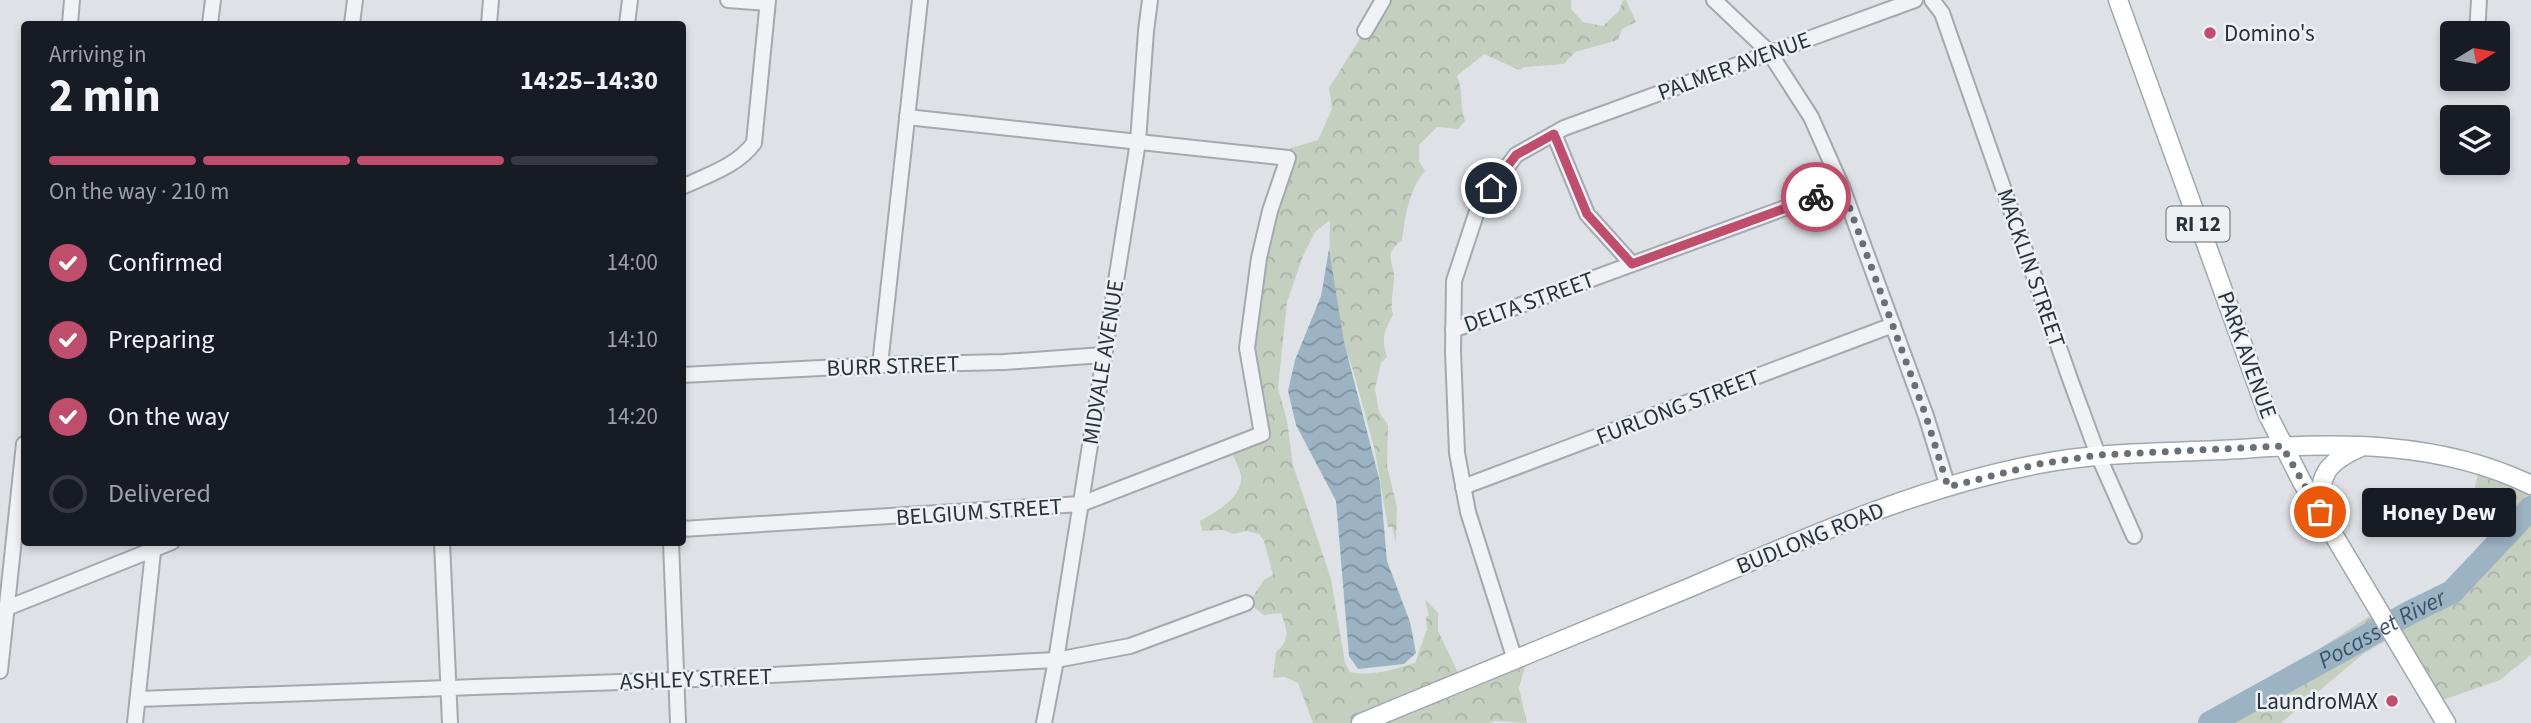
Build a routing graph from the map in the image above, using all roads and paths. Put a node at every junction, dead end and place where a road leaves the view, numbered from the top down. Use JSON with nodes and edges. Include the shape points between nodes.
{"nodes":[{"id":1,"x":72,"y":0,"type":"edge"},
{"id":2,"x":213,"y":0,"type":"edge"},
{"id":3,"x":355,"y":0,"type":"edge"},
{"id":4,"x":491,"y":0,"type":"edge"},
{"id":5,"x":630,"y":0,"type":"edge"},
{"id":6,"x":728,"y":0,"type":"edge"},
{"id":7,"x":920,"y":0,"type":"edge"},
{"id":8,"x":1150,"y":0,"type":"edge"},
{"id":9,"x":1714,"y":0,"type":"edge"},
{"id":10,"x":1915,"y":0,"type":"edge"},
{"id":11,"x":1932,"y":0,"type":"edge"},
{"id":12,"x":2118,"y":0,"type":"edge"},
{"id":13,"x":2479,"y":0,"type":"edge"},
{"id":14,"x":1378,"y":1,"type":"edge"},
{"id":15,"x":767,"y":2,"type":"edge"},
{"id":16,"x":70,"y":21,"type":"edge"},
{"id":17,"x":210,"y":21,"type":"edge"},
{"id":18,"x":352,"y":21,"type":"edge"},
{"id":19,"x":489,"y":21,"type":"edge"},
{"id":20,"x":627,"y":21,"type":"edge"},
{"id":21,"x":2478,"y":21,"type":"edge"},
{"id":22,"x":1365,"y":31,"type":"dead end"},
{"id":23,"x":1769,"y":52,"type":"junction"},
{"id":24,"x":907,"y":117,"type":"junction"},
{"id":25,"x":1554,"y":134,"type":"junction"},
{"id":26,"x":1138,"y":142,"type":"junction"},
{"id":27,"x":686,"y":185,"type":"edge"},
{"id":28,"x":1842,"y":187,"type":"junction"},
{"id":29,"x":1632,"y":264,"type":"junction"},
{"id":30,"x":1893,"y":325,"type":"junction"},
{"id":31,"x":1453,"y":330,"type":"junction"},
{"id":32,"x":1103,"y":355,"type":"junction"},
{"id":33,"x":880,"y":365,"type":"junction"},
{"id":34,"x":686,"y":375,"type":"edge"},
{"id":35,"x":2282,"y":446,"type":"junction"},
{"id":36,"x":2362,"y":446,"type":"junction"},
{"id":37,"x":2098,"y":455,"type":"junction"},
{"id":38,"x":21,"y":473,"type":"edge"},
{"id":39,"x":2527,"y":483,"type":"edge"},
{"id":40,"x":1463,"y":487,"type":"junction"},
{"id":41,"x":1948,"y":487,"type":"junction"},
{"id":42,"x":1081,"y":505,"type":"junction"},
{"id":43,"x":2320,"y":512,"type":"junction"},
{"id":44,"x":686,"y":529,"type":"edge"},
{"id":45,"x":2134,"y":536,"type":"dead end"},
{"id":46,"x":154,"y":546,"type":"edge"},
{"id":47,"x":442,"y":546,"type":"edge"},
{"id":48,"x":671,"y":546,"type":"edge"},
{"id":49,"x":1245,"y":603,"type":"dead end"},
{"id":50,"x":7,"y":608,"type":"junction"},
{"id":51,"x":1056,"y":660,"type":"junction"},
{"id":52,"x":1515,"y":660,"type":"junction"},
{"id":53,"x":0,"y":671,"type":"edge"},
{"id":54,"x":676,"y":680,"type":"junction"},
{"id":55,"x":448,"y":689,"type":"junction"},
{"id":56,"x":138,"y":699,"type":"junction"},
{"id":57,"x":135,"y":723,"type":"edge"},
{"id":58,"x":450,"y":723,"type":"edge"},
{"id":59,"x":678,"y":723,"type":"edge"},
{"id":60,"x":1044,"y":723,"type":"edge"},
{"id":61,"x":1361,"y":723,"type":"edge"},
{"id":62,"x":2446,"y":723,"type":"edge"}],
"edges":[{"from":1,"to":16,"type":"street"},
{"from":2,"to":17,"type":"street"},
{"from":3,"to":18,"type":"street"},
{"from":4,"to":19,"type":"street"},
{"from":5,"to":20,"type":"street"},
{"from":6,"to":15,"type":"street"},
{"from":7,"to":24,"type":"street"},
{"from":8,"to":26,"type":"street","name":"MIDVALE AVENUE"},
{"from":9,"to":23,"type":"street"},
{"from":10,"to":23,"type":"street","name":"PALMER AVENUE"},
{"from":11,"to":37,"type":"street","name":"MACKLIN STREET","via":[[1942,13]]},
{"from":12,"to":35,"type":"main road","name":"PARK AVENUE","number":"RI 12"},
{"from":13,"to":21,"type":"street"},
{"from":14,"to":22,"type":"street"},
{"from":15,"to":27,"type":"street","via":[[754,143],[732,163]]},
{"from":23,"to":25,"type":"street","name":"PALMER AVENUE"},
{"from":23,"to":28,"type":"street","via":[[1811,117]]},
{"from":24,"to":26,"type":"street"},
{"from":24,"to":33,"type":"street"},
{"from":25,"to":29,"type":"street","via":[[1587,214]]},
{"from":25,"to":31,"type":"street","name":"PALMER AVENUE","via":[[1516,155],[1479,205],[1454,281]]},
{"from":26,"to":32,"type":"street","name":"MIDVALE AVENUE"},
{"from":26,"to":42,"type":"street","name":"BELGIUM STREET","via":[[1288,158],[1259,258],[1247,348],[1262,434]]},
{"from":28,"to":29,"type":"street","name":"DELTA STREET"},
{"from":28,"to":30,"type":"street"},
{"from":29,"to":31,"type":"street","name":"DELTA STREET"},
{"from":30,"to":40,"type":"street","name":"FURLONG STREET"},
{"from":30,"to":41,"type":"street"},
{"from":31,"to":40,"type":"street","name":"PALMER AVENUE","via":[[1457,453]]},
{"from":32,"to":33,"type":"street","name":"BURR STREET"},
{"from":32,"to":42,"type":"street","name":"MIDVALE AVENUE"},
{"from":33,"to":34,"type":"street","name":"BURR STREET"},
{"from":35,"to":36,"type":"main road","name":"BUDLONG ROAD"},
{"from":35,"to":37,"type":"main road","name":"BUDLONG ROAD"},
{"from":35,"to":43,"type":"main road","name":"PARK AVENUE","number":"RI 12"},
{"from":36,"to":39,"type":"main road","name":"BUDLONG ROAD","via":[[2431,453]]},
{"from":36,"to":43,"type":"main road","via":[[2339,457],[2326,470]]},
{"from":37,"to":41,"type":"main road","name":"BUDLONG ROAD","via":[[2039,464]]},
{"from":37,"to":45,"type":"street","name":"MACKLIN STREET"},
{"from":38,"to":50,"type":"street"},
{"from":40,"to":52,"type":"street","name":"PALMER AVENUE"},
{"from":41,"to":52,"type":"main road","name":"BUDLONG ROAD","via":[[1837,526]]},
{"from":42,"to":44,"type":"street","name":"BELGIUM STREET"},
{"from":42,"to":51,"type":"street","name":"MIDVALE AVENUE"},
{"from":43,"to":62,"type":"main road","name":"PARK AVENUE","number":"RI 12"},
{"from":46,"to":50,"type":"street"},
{"from":46,"to":56,"type":"street"},
{"from":47,"to":55,"type":"street"},
{"from":48,"to":54,"type":"street"},
{"from":49,"to":51,"type":"street","name":"ASHLEY STREET","via":[[1130,646]]},
{"from":50,"to":53,"type":"street"},
{"from":51,"to":54,"type":"street","name":"ASHLEY STREET"},
{"from":51,"to":60,"type":"street","name":"MIDVALE AVENUE"},
{"from":52,"to":61,"type":"main road","name":"BUDLONG ROAD"},
{"from":54,"to":55,"type":"street","name":"ASHLEY STREET"},
{"from":54,"to":59,"type":"street"},
{"from":55,"to":56,"type":"street","name":"ASHLEY STREET"},
{"from":55,"to":58,"type":"street"},
{"from":56,"to":57,"type":"street"}]}
